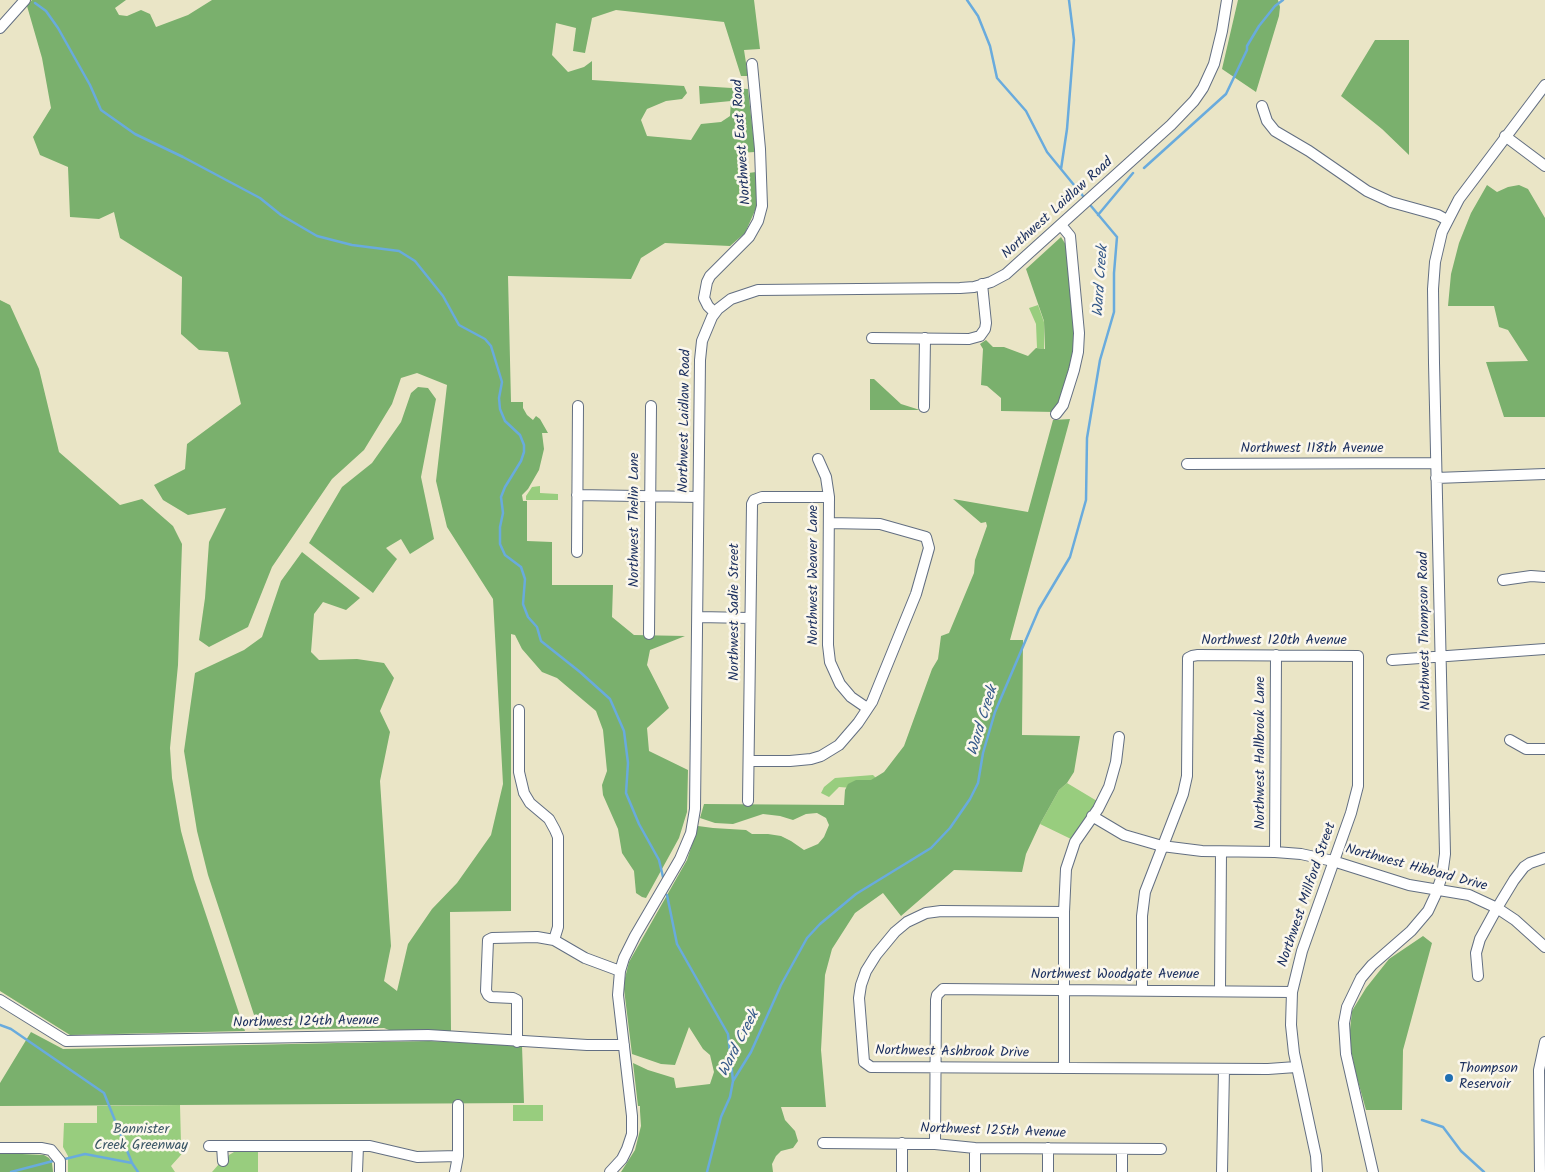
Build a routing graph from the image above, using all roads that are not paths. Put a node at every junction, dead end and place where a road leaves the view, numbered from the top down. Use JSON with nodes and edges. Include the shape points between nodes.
{"nodes":[{"id":1,"x":24,"y":0,"type":"edge"},
{"id":2,"x":1227,"y":0,"type":"edge"},
{"id":3,"x":0,"y":28,"type":"edge"},
{"id":4,"x":752,"y":64,"type":"dead end"},
{"id":5,"x":1545,"y":86,"type":"edge"},
{"id":6,"x":1262,"y":106,"type":"dead end"},
{"id":7,"x":1505,"y":136,"type":"junction"},
{"id":8,"x":1545,"y":166,"type":"edge"},
{"id":9,"x":1447,"y":220,"type":"junction"},
{"id":10,"x":1060,"y":225,"type":"junction"},
{"id":11,"x":982,"y":284,"type":"junction"},
{"id":12,"x":714,"y":313,"type":"junction"},
{"id":13,"x":872,"y":338,"type":"dead end"},
{"id":14,"x":924,"y":338,"type":"junction"},
{"id":15,"x":578,"y":406,"type":"dead end"},
{"id":16,"x":651,"y":406,"type":"dead end"},
{"id":17,"x":924,"y":407,"type":"dead end"},
{"id":18,"x":1056,"y":414,"type":"dead end"},
{"id":19,"x":818,"y":459,"type":"dead end"},
{"id":20,"x":1436,"y":463,"type":"junction"},
{"id":21,"x":1188,"y":464,"type":"dead end"},
{"id":22,"x":1545,"y":474,"type":"edge"},
{"id":23,"x":1436,"y":478,"type":"junction"},
{"id":24,"x":577,"y":496,"type":"junction"},
{"id":25,"x":650,"y":496,"type":"junction"},
{"id":26,"x":698,"y":497,"type":"junction"},
{"id":27,"x":830,"y":497,"type":"junction"},
{"id":28,"x":829,"y":523,"type":"junction"},
{"id":29,"x":577,"y":552,"type":"dead end"},
{"id":30,"x":1545,"y":577,"type":"edge"},
{"id":31,"x":1503,"y":580,"type":"dead end"},
{"id":32,"x":698,"y":617,"type":"junction"},
{"id":33,"x":750,"y":618,"type":"junction"},
{"id":34,"x":649,"y":634,"type":"dead end"},
{"id":35,"x":1545,"y":649,"type":"edge"},
{"id":36,"x":1276,"y":655,"type":"junction"},
{"id":37,"x":1358,"y":656,"type":"joint"},
{"id":38,"x":1440,"y":656,"type":"junction"},
{"id":39,"x":1392,"y":660,"type":"dead end"},
{"id":40,"x":867,"y":708,"type":"junction"},
{"id":41,"x":519,"y":710,"type":"dead end"},
{"id":42,"x":1119,"y":736,"type":"dead end"},
{"id":43,"x":1510,"y":740,"type":"dead end"},
{"id":44,"x":1545,"y":749,"type":"edge"},
{"id":45,"x":749,"y":761,"type":"junction"},
{"id":46,"x":748,"y":800,"type":"dead end"},
{"id":47,"x":1092,"y":816,"type":"junction"},
{"id":48,"x":1162,"y":846,"type":"junction"},
{"id":49,"x":1221,"y":852,"type":"junction"},
{"id":50,"x":1275,"y":852,"type":"junction"},
{"id":51,"x":1545,"y":858,"type":"edge"},
{"id":52,"x":1333,"y":861,"type":"junction"},
{"id":53,"x":1438,"y":889,"type":"junction"},
{"id":54,"x":1497,"y":908,"type":"junction"},
{"id":55,"x":1064,"y":912,"type":"junction"},
{"id":56,"x":554,"y":940,"type":"junction"},
{"id":57,"x":1545,"y":947,"type":"edge"},
{"id":58,"x":620,"y":971,"type":"junction"},
{"id":59,"x":1478,"y":976,"type":"dead end"},
{"id":60,"x":1065,"y":990,"type":"junction"},
{"id":61,"x":1142,"y":990,"type":"junction"},
{"id":62,"x":1220,"y":990,"type":"junction"},
{"id":63,"x":1292,"y":992,"type":"junction"},
{"id":64,"x":0,"y":1000,"type":"edge"},
{"id":65,"x":517,"y":1042,"type":"junction"},
{"id":66,"x":1545,"y":1042,"type":"edge"},
{"id":67,"x":624,"y":1045,"type":"junction"},
{"id":68,"x":936,"y":1067,"type":"junction"},
{"id":69,"x":1296,"y":1067,"type":"junction"},
{"id":70,"x":1064,"y":1068,"type":"junction"},
{"id":71,"x":1224,"y":1069,"type":"junction"},
{"id":72,"x":458,"y":1105,"type":"dead end"},
{"id":73,"x":823,"y":1143,"type":"dead end"},
{"id":74,"x":902,"y":1143,"type":"junction"},
{"id":75,"x":935,"y":1144,"type":"junction"},
{"id":76,"x":209,"y":1146,"type":"dead end"},
{"id":77,"x":222,"y":1146,"type":"junction"},
{"id":78,"x":358,"y":1146,"type":"junction"},
{"id":79,"x":0,"y":1148,"type":"edge"},
{"id":80,"x":975,"y":1148,"type":"junction"},
{"id":81,"x":1048,"y":1148,"type":"junction"},
{"id":82,"x":1122,"y":1149,"type":"junction"},
{"id":83,"x":1162,"y":1149,"type":"dead end"},
{"id":84,"x":458,"y":1156,"type":"junction"},
{"id":85,"x":223,"y":1161,"type":"dead end"},
{"id":86,"x":60,"y":1172,"type":"edge"},
{"id":87,"x":357,"y":1172,"type":"edge"},
{"id":88,"x":455,"y":1172,"type":"edge"},
{"id":89,"x":610,"y":1172,"type":"edge"},
{"id":90,"x":902,"y":1172,"type":"edge"},
{"id":91,"x":975,"y":1172,"type":"edge"},
{"id":92,"x":1048,"y":1172,"type":"edge"},
{"id":93,"x":1122,"y":1172,"type":"edge"},
{"id":94,"x":1222,"y":1172,"type":"edge"},
{"id":95,"x":1318,"y":1172,"type":"edge"},
{"id":96,"x":1373,"y":1172,"type":"edge"},
{"id":97,"x":1540,"y":1172,"type":"edge"}],
"edges":[{"from":1,"to":3,"type":"street"},
{"from":2,"to":10,"type":"street","name":"Northwest Laidlaw Road","via":[[1214,64],[1199,94],[1171,124]]},
{"from":4,"to":12,"type":"street","name":"Northwest East Road","via":[[762,206],[749,236],[706,282],[704,298]]},
{"from":5,"to":7,"type":"street","name":"Northwest Thompson Road"},
{"from":6,"to":9,"type":"street","via":[[1275,131],[1362,188],[1391,202]]},
{"from":7,"to":8,"type":"street"},
{"from":7,"to":9,"type":"street","name":"Northwest Thompson Road"},
{"from":9,"to":20,"type":"street","name":"Northwest Thompson Road","via":[[1437,251],[1433,289]]},
{"from":10,"to":11,"type":"street","name":"Northwest Laidlaw Road","via":[[1006,274]]},
{"from":10,"to":18,"type":"street","via":[[1070,236],[1080,333],[1074,370],[1063,405]]},
{"from":11,"to":12,"type":"street","name":"Northwest Laidlaw Road","via":[[946,289],[758,290],[731,298]]},
{"from":11,"to":14,"type":"street","via":[[986,323],[980,336],[969,339]]},
{"from":12,"to":26,"type":"street","name":"Northwest Laidlaw Road","via":[[702,341],[700,360]]},
{"from":13,"to":14,"type":"street"},
{"from":14,"to":17,"type":"street"},
{"from":15,"to":24,"type":"street"},
{"from":16,"to":25,"type":"street","name":"Northwest Thelin Lane"},
{"from":19,"to":27,"type":"street","name":"Northwest Weaver Lane"},
{"from":20,"to":21,"type":"street","name":"Northwest 118th Avenue"},
{"from":20,"to":23,"type":"street","name":"Northwest Thompson Road"},
{"from":22,"to":23,"type":"street"},
{"from":23,"to":38,"type":"street","name":"Northwest Thompson Road"},
{"from":24,"to":25,"type":"street"},
{"from":24,"to":29,"type":"street"},
{"from":25,"to":26,"type":"street"},
{"from":25,"to":34,"type":"street","name":"Northwest Thelin Lane"},
{"from":26,"to":32,"type":"street","name":"Northwest Laidlaw Road"},
{"from":27,"to":28,"type":"street","name":"Northwest Weaver Lane"},
{"from":27,"to":33,"type":"street","name":"Northwest Sadie Street","via":[[762,497],[754,500],[750,509]]},
{"from":28,"to":40,"type":"street","name":"Northwest Weaver Lane","via":[[830,662],[840,684]]},
{"from":28,"to":40,"type":"street","via":[[880,524],[920,534],[926,537],[929,548],[914,601]]},
{"from":30,"to":31,"type":"street"},
{"from":32,"to":33,"type":"street"},
{"from":32,"to":58,"type":"street","name":"Northwest Laidlaw Road","via":[[694,821],[680,858],[635,936]]},
{"from":33,"to":45,"type":"street","name":"Northwest Sadie Street"},
{"from":35,"to":38,"type":"street"},
{"from":36,"to":37,"type":"street","name":"Northwest 120th Avenue"},
{"from":36,"to":48,"type":"street","name":"Northwest 120th Avenue","via":[[1198,655],[1187,660],[1187,776]]},
{"from":36,"to":50,"type":"street","name":"Northwest Hallbrook Lane"},
{"from":37,"to":52,"type":"street","name":"Northwest Millford Street","via":[[1358,786]]},
{"from":38,"to":39,"type":"street"},
{"from":38,"to":53,"type":"street","name":"Northwest Thompson Road","via":[[1445,854]]},
{"from":40,"to":45,"type":"street","via":[[838,745],[821,756],[801,760]]},
{"from":41,"to":56,"type":"street","via":[[519,772],[524,793],[530,804],[549,819],[558,837],[558,927]]},
{"from":42,"to":47,"type":"street","via":[[1112,779]]},
{"from":43,"to":44,"type":"street","via":[[1526,748]]},
{"from":45,"to":46,"type":"street","name":"Northwest Sadie Street"},
{"from":47,"to":48,"type":"street","name":"Northwest Hibbard Drive","via":[[1124,835]]},
{"from":47,"to":55,"type":"street","via":[[1075,842],[1069,859]]},
{"from":48,"to":49,"type":"street","name":"Northwest Hibbard Drive"},
{"from":48,"to":61,"type":"street","via":[[1143,899]]},
{"from":49,"to":50,"type":"street","name":"Northwest Hibbard Drive"},
{"from":49,"to":62,"type":"street"},
{"from":50,"to":52,"type":"street","name":"Northwest Hibbard Drive"},
{"from":51,"to":54,"type":"street","via":[[1524,867]]},
{"from":52,"to":53,"type":"street","name":"Northwest Hibbard Drive","via":[[1396,881]]},
{"from":52,"to":63,"type":"street","name":"Northwest Millford Street","via":[[1302,951]]},
{"from":53,"to":54,"type":"street","name":"Northwest Hibbard Drive","via":[[1469,895]]},
{"from":53,"to":96,"type":"street","name":"Northwest Thompson Road","via":[[1419,922],[1361,978],[1347,1007],[1344,1023],[1346,1054]]},
{"from":54,"to":57,"type":"street","name":"Northwest Hibbard Drive","via":[[1522,924]]},
{"from":54,"to":59,"type":"street","via":[[1476,953]]},
{"from":55,"to":60,"type":"street"},
{"from":55,"to":68,"type":"street","name":"Northwest Ashbrook Drive","via":[[926,913],[895,932],[866,971],[860,992],[863,1060],[871,1067]]},
{"from":56,"to":58,"type":"street","via":[[585,958]]},
{"from":56,"to":65,"type":"street","via":[[488,940],[486,992],[491,997],[517,1000]]},
{"from":58,"to":67,"type":"street","name":"Northwest Laidlaw Road","via":[[618,995]]},
{"from":60,"to":61,"type":"street","name":"Northwest Woodgate Avenue"},
{"from":60,"to":68,"type":"street","name":"Northwest Woodgate Avenue","via":[[946,989],[939,992],[936,1000]]},
{"from":60,"to":70,"type":"street"},
{"from":61,"to":62,"type":"street","name":"Northwest Woodgate Avenue"},
{"from":62,"to":63,"type":"street","name":"Northwest Woodgate Avenue"},
{"from":63,"to":69,"type":"street","name":"Northwest Millford Street"},
{"from":64,"to":65,"type":"street","name":"Northwest 124th Avenue","via":[[66,1041],[428,1035]]},
{"from":65,"to":67,"type":"street","name":"Northwest 124th Avenue"},
{"from":66,"to":97,"type":"street","via":[[1539,1070]]},
{"from":67,"to":89,"type":"street","name":"Northwest Laidlaw Road","via":[[632,1134],[622,1159]]},
{"from":68,"to":70,"type":"street","name":"Northwest Ashbrook Drive"},
{"from":68,"to":75,"type":"street"},
{"from":69,"to":71,"type":"street","name":"Northwest Ashbrook Drive"},
{"from":69,"to":95,"type":"street","name":"Northwest Millford Street"},
{"from":70,"to":71,"type":"street","name":"Northwest Ashbrook Drive"},
{"from":71,"to":94,"type":"street"},
{"from":72,"to":84,"type":"street"},
{"from":73,"to":74,"type":"street","name":"Northwest 125th Avenue"},
{"from":74,"to":75,"type":"street","name":"Northwest 125th Avenue"},
{"from":74,"to":90,"type":"street"},
{"from":75,"to":80,"type":"street","name":"Northwest 125th Avenue"},
{"from":76,"to":77,"type":"street"},
{"from":77,"to":78,"type":"street"},
{"from":77,"to":85,"type":"street"},
{"from":78,"to":84,"type":"street","via":[[378,1146],[418,1156]]},
{"from":78,"to":87,"type":"street"},
{"from":79,"to":86,"type":"street","via":[[51,1150],[60,1161]]},
{"from":80,"to":81,"type":"street","name":"Northwest 125th Avenue"},
{"from":80,"to":91,"type":"street"},
{"from":81,"to":82,"type":"street","name":"Northwest 125th Avenue"},
{"from":81,"to":92,"type":"street"},
{"from":82,"to":83,"type":"street","name":"Northwest 125th Avenue"},
{"from":82,"to":93,"type":"street"},
{"from":84,"to":88,"type":"street"}]}
